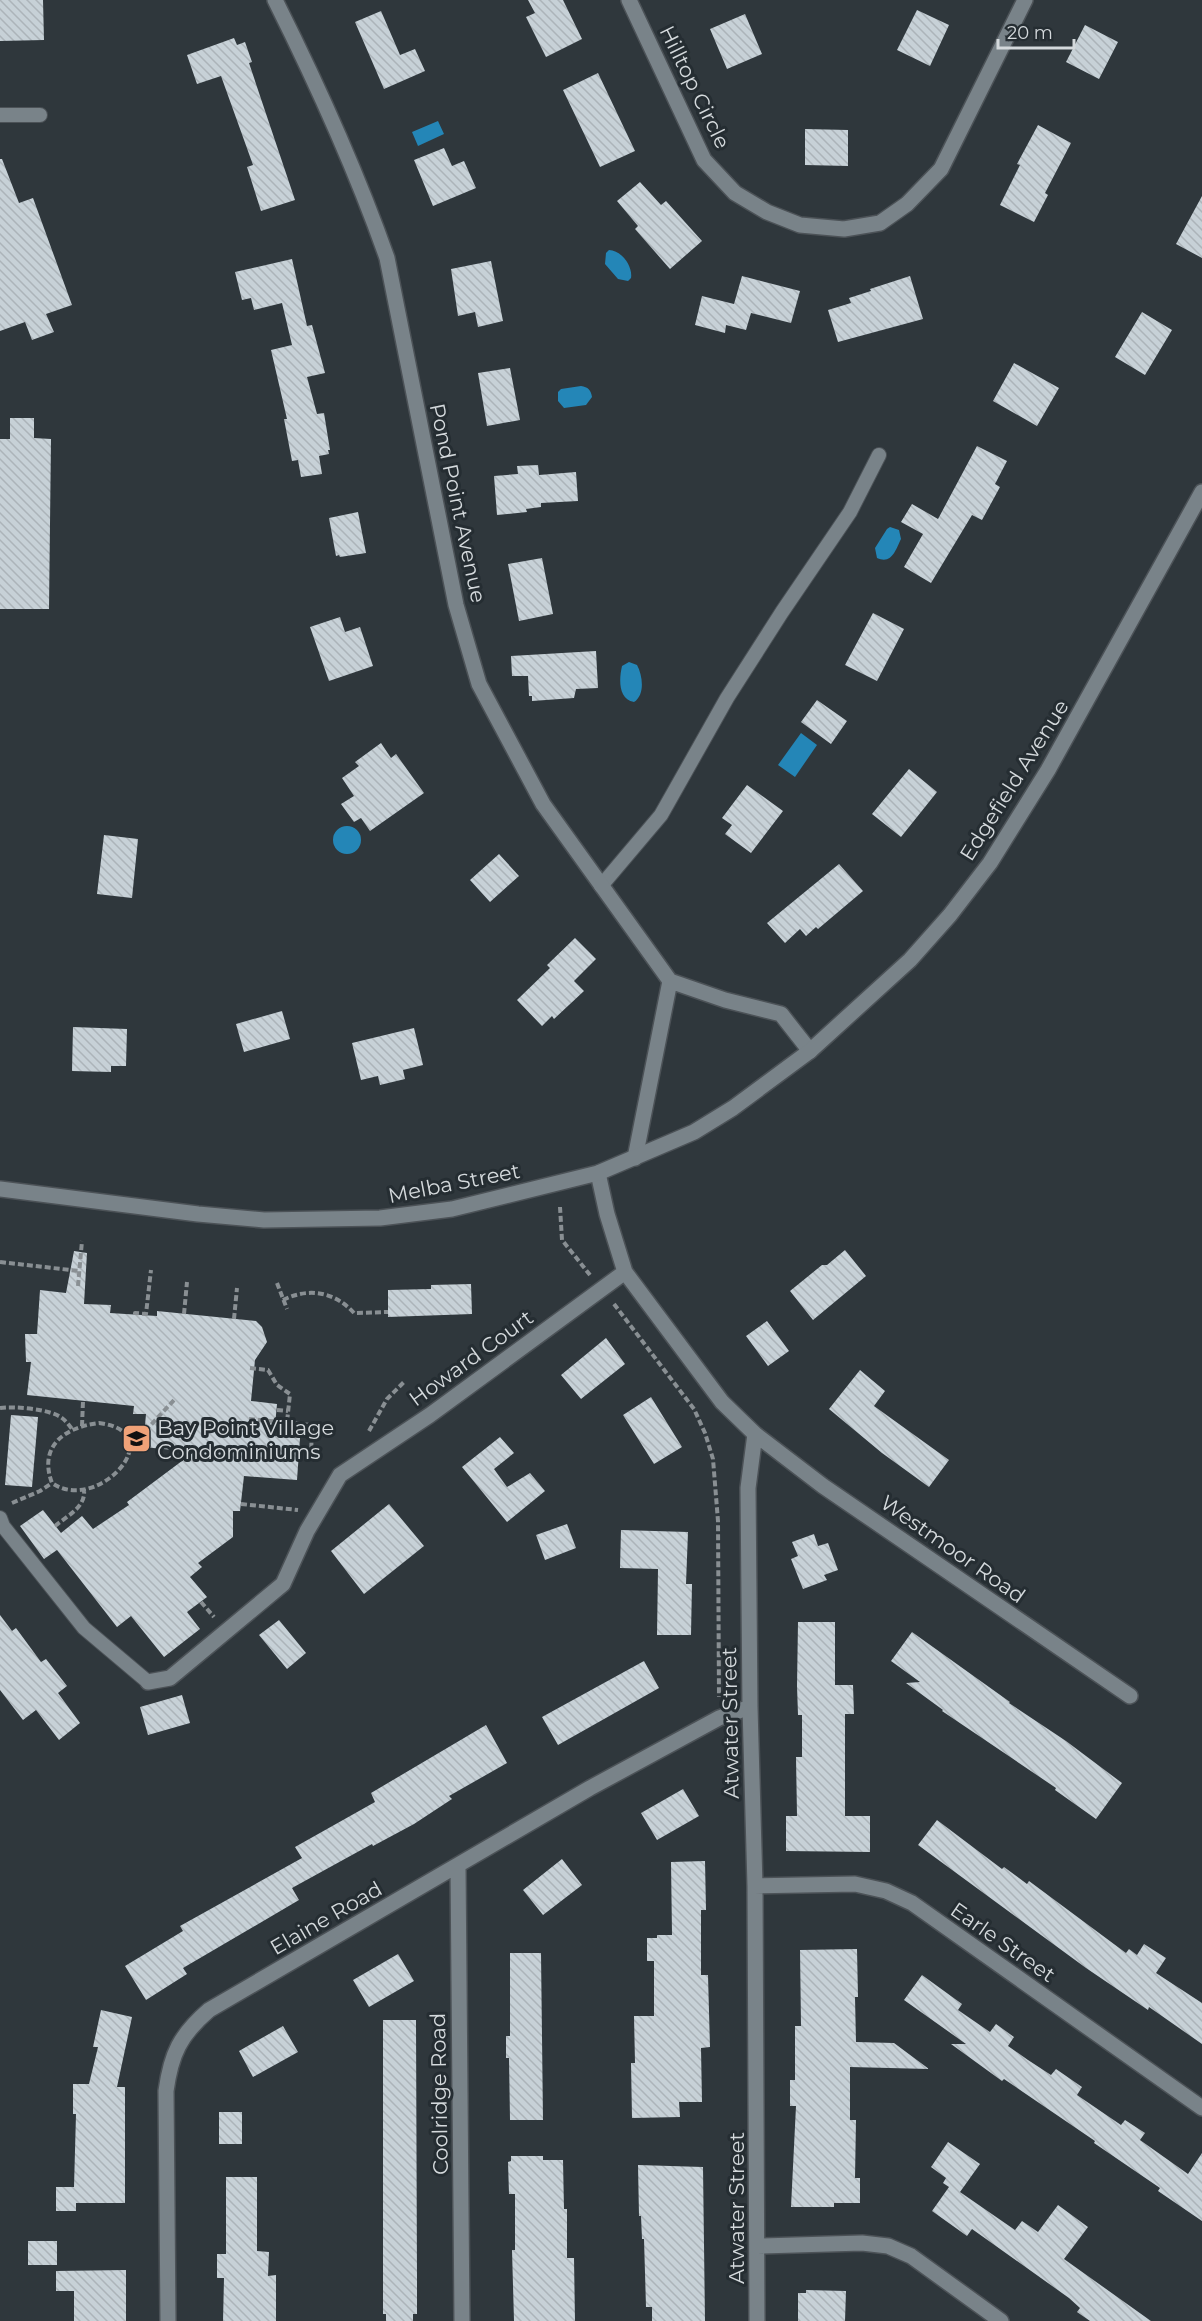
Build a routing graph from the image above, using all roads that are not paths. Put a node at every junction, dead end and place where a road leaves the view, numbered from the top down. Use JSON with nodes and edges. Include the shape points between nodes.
{"nodes":[{"id":1,"x":275,"y":0,"type":"edge"},
{"id":2,"x":629,"y":0,"type":"edge"},
{"id":3,"x":1025,"y":0,"type":"edge"},
{"id":4,"x":0,"y":115,"type":"edge"},
{"id":5,"x":40,"y":115,"type":"dead end"},
{"id":6,"x":879,"y":455,"type":"dead end"},
{"id":7,"x":1202,"y":492,"type":"edge"},
{"id":8,"x":601,"y":886,"type":"junction"},
{"id":9,"x":670,"y":981,"type":"junction"},
{"id":10,"x":810,"y":1051,"type":"junction"},
{"id":11,"x":634,"y":1158,"type":"junction"},
{"id":12,"x":598,"y":1173,"type":"junction"},
{"id":13,"x":0,"y":1189,"type":"edge"},
{"id":14,"x":625,"y":1272,"type":"junction"},
{"id":15,"x":754,"y":1434,"type":"junction"},
{"id":16,"x":0,"y":1518,"type":"edge"},
{"id":17,"x":148,"y":1682,"type":"joint"},
{"id":18,"x":1130,"y":1696,"type":"dead end"},
{"id":19,"x":750,"y":1707,"type":"junction"},
{"id":20,"x":458,"y":1866,"type":"junction"},
{"id":21,"x":755,"y":1886,"type":"junction"},
{"id":22,"x":1202,"y":2108,"type":"edge"},
{"id":23,"x":758,"y":2246,"type":"junction"},
{"id":24,"x":168,"y":2321,"type":"edge"},
{"id":25,"x":462,"y":2321,"type":"edge"},
{"id":26,"x":757,"y":2321,"type":"edge"},
{"id":27,"x":1001,"y":2321,"type":"edge"}],
"edges":[{"from":1,"to":8,"type":"street","name":"Pond Point Avenue","via":[[313,76],[387,258],[456,604],[478,684],[543,804]]},
{"from":2,"to":3,"type":"street","name":"Hilltop Circle","via":[[704,160],[735,193],[767,212],[800,225],[844,229],[880,224],[907,204],[941,169]]},
{"from":4,"to":5,"type":"lane"},
{"from":6,"to":8,"type":"lane","via":[[850,512],[727,698],[661,815]]},
{"from":7,"to":10,"type":"street","name":"Edgefield Avenue","via":[[1048,770],[990,863],[910,960]]},
{"from":8,"to":9,"type":"street","name":"Pond Point Avenue"},
{"from":9,"to":10,"type":"street","via":[[781,1014]]},
{"from":9,"to":11,"type":"street"},
{"from":10,"to":11,"type":"street","name":"Melba Street","via":[[694,1132]]},
{"from":11,"to":12,"type":"street","name":"Melba Street"},
{"from":12,"to":13,"type":"street","name":"Melba Street","via":[[452,1209],[380,1218],[264,1220]]},
{"from":12,"to":14,"type":"street"},
{"from":14,"to":15,"type":"street","via":[[722,1402]]},
{"from":14,"to":17,"type":"street","name":"Howard Court","via":[[430,1415],[340,1475],[307,1531],[283,1584],[170,1678]]},
{"from":15,"to":18,"type":"street","name":"Westmoor Road"},
{"from":15,"to":19,"type":"street","name":"Atwater Street","via":[[748,1488]]},
{"from":16,"to":17,"type":"lane","via":[[84,1628]]},
{"from":19,"to":20,"type":"street","name":"Elaine Road","via":[[719,1718],[590,1788]]},
{"from":19,"to":21,"type":"street","name":"Atwater Street"},
{"from":20,"to":24,"type":"street","name":"Elaine Road","via":[[209,2010],[182,2038],[169,2064],[166,2091]]},
{"from":20,"to":25,"type":"street","name":"Coolridge Road"},
{"from":21,"to":22,"type":"street","name":"Earle Street","via":[[855,1884],[886,1891],[912,1903]]},
{"from":21,"to":23,"type":"street","name":"Atwater Street"},
{"from":23,"to":26,"type":"street","name":"Atwater Street"},
{"from":23,"to":27,"type":"street","via":[[888,2246],[911,2256]]}]}
